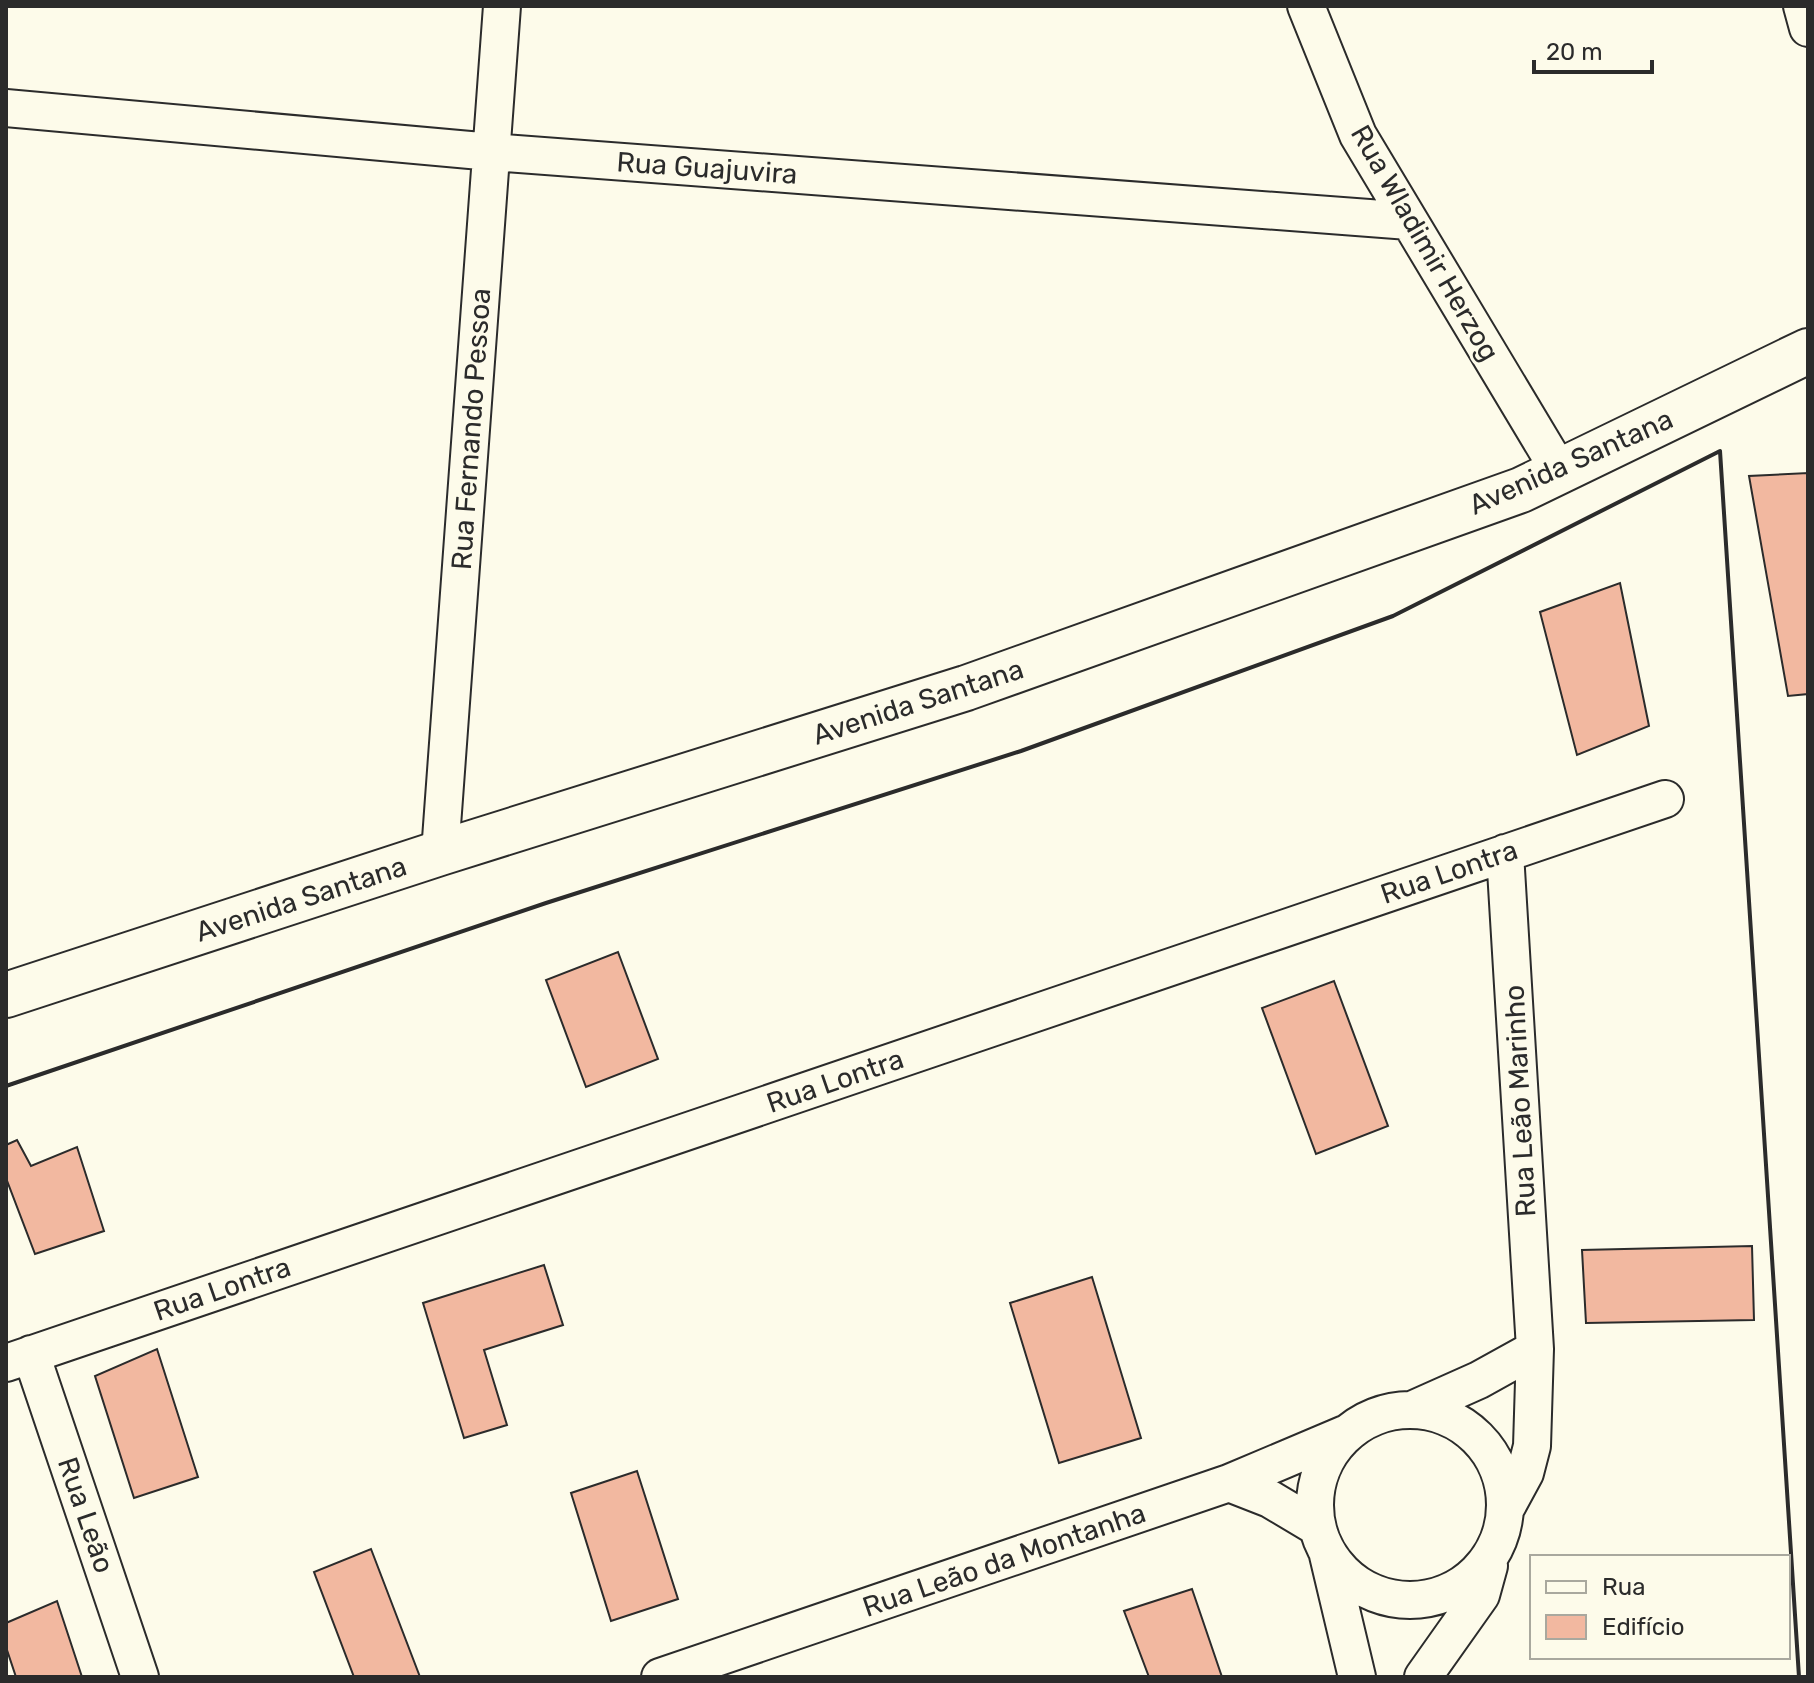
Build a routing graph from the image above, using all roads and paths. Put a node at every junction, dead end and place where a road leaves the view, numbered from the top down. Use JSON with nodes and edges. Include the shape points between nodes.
{"nodes":[{"id":1,"x":502,"y":6,"type":"edge"},
{"id":2,"x":1802,"y":6,"type":"edge"},
{"id":3,"x":1315,"y":9,"type":"edge"},
{"id":4,"x":1808,"y":28,"type":"edge"},
{"id":5,"x":6,"y":108,"type":"edge"},
{"id":6,"x":492,"y":152,"type":"junction"},
{"id":7,"x":1409,"y":221,"type":"junction"},
{"id":8,"x":1808,"y":351,"type":"edge"},
{"id":9,"x":1560,"y":472,"type":"junction"},
{"id":10,"x":1665,"y":799,"type":"dead end"},
{"id":11,"x":440,"y":853,"type":"junction"},
{"id":12,"x":1505,"y":853,"type":"junction"},
{"id":13,"x":6,"y":995,"type":"edge"},
{"id":14,"x":1535,"y":1349,"type":"junction"},
{"id":15,"x":19,"y":1358,"type":"edge"},
{"id":16,"x":1414,"y":1409,"type":"junction"},
{"id":17,"x":1345,"y":1434,"type":"junction"},
{"id":18,"x":1229,"y":1483,"type":"junction"},
{"id":19,"x":1506,"y":1508,"type":"junction"},
{"id":20,"x":1322,"y":1538,"type":"junction"},
{"id":21,"x":1492,"y":1556,"type":"junction"},
{"id":22,"x":140,"y":1677,"type":"edge"},
{"id":23,"x":660,"y":1677,"type":"edge"},
{"id":24,"x":1357,"y":1677,"type":"edge"},
{"id":25,"x":1423,"y":1677,"type":"edge"}],
"edges":[{"from":1,"to":6,"type":"street","name":"Rua Fernando Pessoa"},
{"from":2,"to":4,"type":"street"},
{"from":3,"to":7,"type":"street","name":"Rua Wladimir Herzog","via":[[1358,135]]},
{"from":5,"to":6,"type":"street","name":"Rua Guajuvira"},
{"from":6,"to":7,"type":"street","name":"Rua Guajuvira"},
{"from":6,"to":11,"type":"street","name":"Rua Fernando Pessoa"},
{"from":7,"to":9,"type":"street","name":"Rua Wladimir Herzog"},
{"from":8,"to":9,"type":"street","name":"Avenida Santana"},
{"from":9,"to":11,"type":"street","name":"Avenida Santana","via":[[966,688]]},
{"from":10,"to":12,"type":"street","name":"Rua Lontra"},
{"from":11,"to":13,"type":"street","name":"Avenida Santana"},
{"from":12,"to":14,"type":"street","name":"Rua Leão Marinho"},
{"from":12,"to":15,"type":"street","name":"Rua Lontra"},
{"from":14,"to":16,"type":"street"},
{"from":14,"to":19,"type":"street","via":[[1532,1446]]},
{"from":15,"to":22,"type":"street","name":"Rua Leão"},
{"from":16,"to":17,"type":"street","via":[[1389,1411]]},
{"from":16,"to":19,"type":"street","via":[[1461,1423],[1481,1440],[1495,1460]]},
{"from":17,"to":18,"type":"street","name":"Rua Leão da Montanha"},
{"from":17,"to":20,"type":"street","via":[[1320,1476],[1315,1501]]},
{"from":18,"to":20,"type":"street","via":[[1270,1499]]},
{"from":18,"to":23,"type":"street","name":"Rua Leão da Montanha"},
{"from":19,"to":21,"type":"street"},
{"from":20,"to":21,"type":"street","via":[[1341,1570],[1360,1586],[1407,1601],[1455,1590]]},
{"from":20,"to":24,"type":"street"},
{"from":21,"to":25,"type":"street","via":[[1481,1595]]}]}
